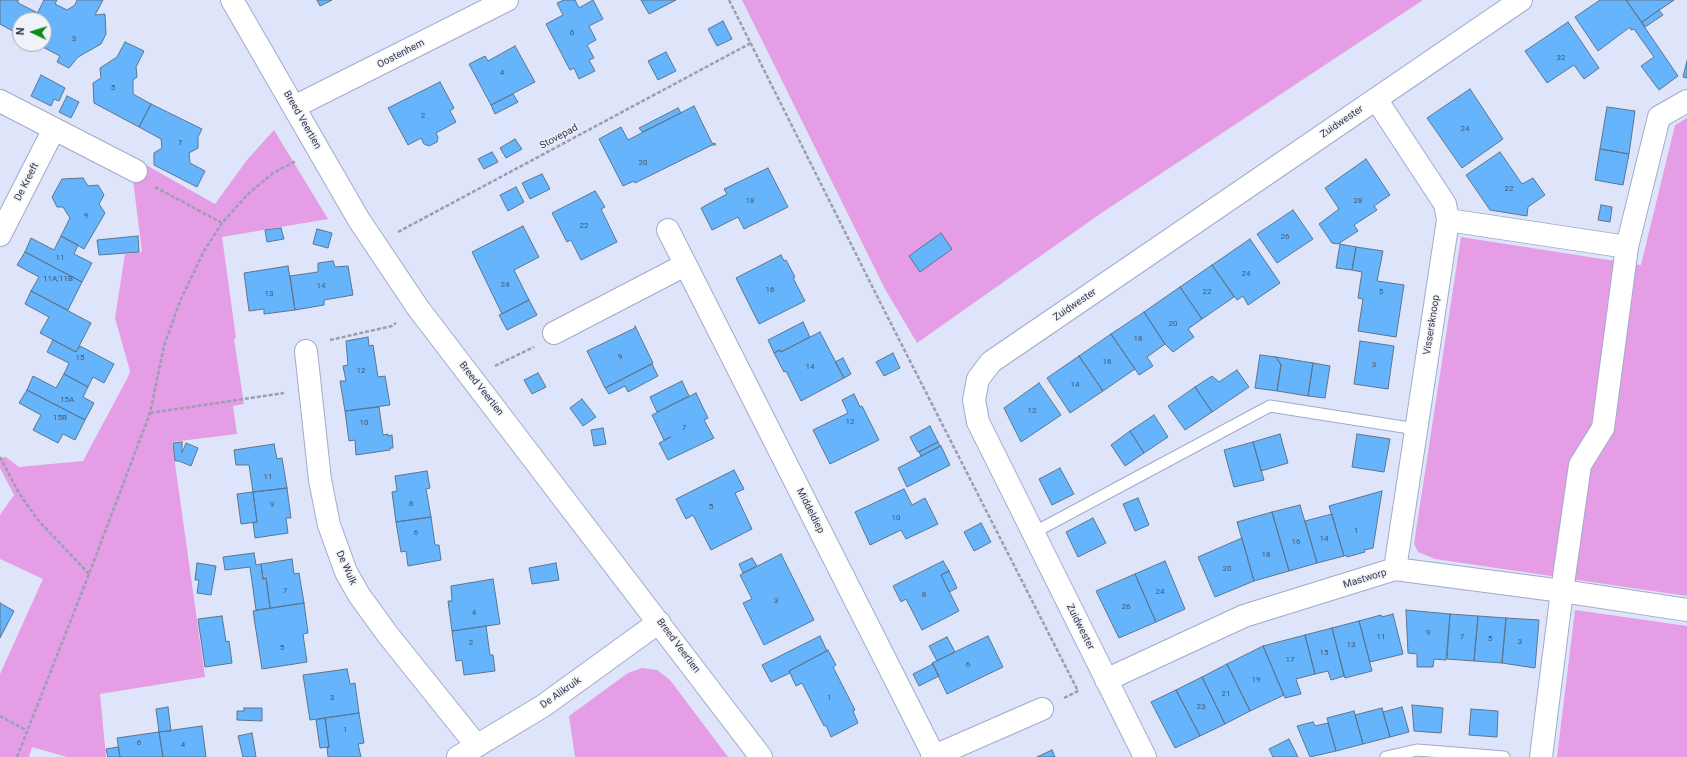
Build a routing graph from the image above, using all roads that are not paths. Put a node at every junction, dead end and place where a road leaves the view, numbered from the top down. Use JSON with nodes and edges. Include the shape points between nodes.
{"nodes":[{"id":1,"x":232,"y":0,"type":"edge"},
{"id":2,"x":507,"y":0,"type":"edge"},
{"id":3,"x":1522,"y":0,"type":"edge"},
{"id":4,"x":1376,"y":99,"type":"junction"},
{"id":5,"x":0,"y":101,"type":"edge"},
{"id":6,"x":1687,"y":101,"type":"edge"},
{"id":7,"x":294,"y":107,"type":"junction"},
{"id":8,"x":54,"y":129,"type":"junction"},
{"id":9,"x":136,"y":171,"type":"road end"},
{"id":10,"x":1448,"y":220,"type":"junction"},
{"id":11,"x":668,"y":230,"type":"dead end"},
{"id":12,"x":0,"y":235,"type":"edge"},
{"id":13,"x":1627,"y":247,"type":"junction"},
{"id":14,"x":685,"y":265,"type":"junction"},
{"id":15,"x":554,"y":332,"type":"road end"},
{"id":16,"x":306,"y":352,"type":"road end"},
{"id":17,"x":1416,"y":428,"type":"junction"},
{"id":18,"x":1033,"y":533,"type":"junction"},
{"id":19,"x":1395,"y":569,"type":"junction"},
{"id":20,"x":1562,"y":591,"type":"junction"},
{"id":21,"x":1687,"y":610,"type":"edge"},
{"id":22,"x":659,"y":622,"type":"junction"},
{"id":23,"x":1106,"y":680,"type":"junction"},
{"id":24,"x":1042,"y":709,"type":"road end"},
{"id":25,"x":477,"y":746,"type":"junction"},
{"id":26,"x":458,"y":757,"type":"edge"},
{"id":27,"x":761,"y":757,"type":"edge"},
{"id":28,"x":933,"y":757,"type":"edge"},
{"id":29,"x":1145,"y":757,"type":"edge"},
{"id":30,"x":1386,"y":757,"type":"edge"},
{"id":31,"x":1504,"y":757,"type":"edge"},
{"id":32,"x":1541,"y":757,"type":"edge"}],
"edges":[{"from":1,"to":7,"type":"street","name":"Breed Veertien"},
{"from":2,"to":7,"type":"street","name":"Oostenhem"},
{"from":3,"to":4,"type":"street","name":"Zuidwester"},
{"from":4,"to":10,"type":"street","name":"Vissersknoop","via":[[1446,204]]},
{"from":4,"to":18,"type":"street","name":"Zuidwester","via":[[991,362],[978,379],[974,400],[978,422]]},
{"from":5,"to":8,"type":"street"},
{"from":6,"to":13,"type":"street","via":[[1659,117]]},
{"from":7,"to":22,"type":"street","name":"Breed Veertien","via":[[375,244],[418,308]]},
{"from":8,"to":9,"type":"street"},
{"from":8,"to":12,"type":"street","name":"De Kreeft"},
{"from":10,"to":13,"type":"street"},
{"from":10,"to":17,"type":"street","name":"Vissersknoop"},
{"from":11,"to":14,"type":"street","name":"Middeldiep"},
{"from":13,"to":20,"type":"street","via":[[1603,428],[1580,465]]},
{"from":14,"to":15,"type":"street"},
{"from":14,"to":28,"type":"street","name":"Middeldiep"},
{"from":16,"to":25,"type":"street","name":"De Wulk","via":[[320,480],[329,525],[346,572],[388,635]]},
{"from":17,"to":18,"type":"lane","via":[[1270,406]]},
{"from":17,"to":19,"type":"street","name":"Vissersknoop"},
{"from":18,"to":23,"type":"street","name":"Zuidwester"},
{"from":19,"to":20,"type":"street","name":"Mastworp"},
{"from":19,"to":23,"type":"street","name":"Mastworp","via":[[1244,616]]},
{"from":20,"to":21,"type":"street","name":"Mastworp"},
{"from":20,"to":32,"type":"street"},
{"from":22,"to":25,"type":"street","name":"De Alikruik","via":[[543,706]]},
{"from":22,"to":27,"type":"street","name":"Breed Veertien"},
{"from":23,"to":29,"type":"street","name":"Zuidwester"},
{"from":24,"to":28,"type":"street","name":"Middeldiep"},
{"from":25,"to":26,"type":"street","name":"De Alikruik"},
{"from":30,"to":31,"type":"lane","via":[[1418,750]]}]}
